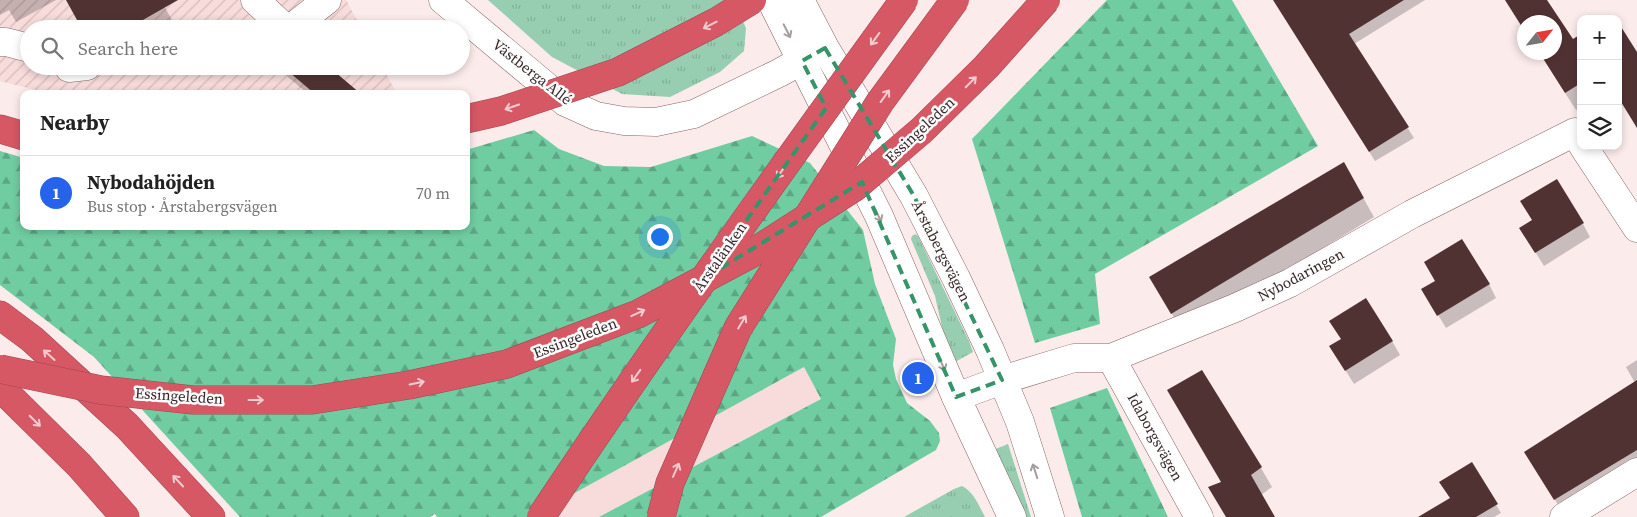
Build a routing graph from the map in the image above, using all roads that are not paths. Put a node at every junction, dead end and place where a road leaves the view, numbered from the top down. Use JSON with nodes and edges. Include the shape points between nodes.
{"nodes":[{"id":1,"x":255,"y":0,"type":"edge"},
{"id":2,"x":327,"y":0,"type":"edge"},
{"id":3,"x":443,"y":0,"type":"edge"},
{"id":4,"x":752,"y":0,"type":"edge"},
{"id":5,"x":771,"y":0,"type":"edge"},
{"id":6,"x":800,"y":0,"type":"edge"},
{"id":7,"x":904,"y":0,"type":"edge"},
{"id":8,"x":955,"y":0,"type":"edge"},
{"id":9,"x":1046,"y":0,"type":"edge"},
{"id":10,"x":278,"y":20,"type":"edge"},
{"id":11,"x":300,"y":20,"type":"edge"},
{"id":12,"x":467,"y":20,"type":"edge"},
{"id":13,"x":470,"y":23,"type":"edge"},
{"id":14,"x":0,"y":42,"type":"edge"},
{"id":15,"x":20,"y":46,"type":"edge"},
{"id":16,"x":814,"y":54,"type":"junction"},
{"id":17,"x":470,"y":118,"type":"edge"},
{"id":18,"x":0,"y":129,"type":"edge"},
{"id":19,"x":20,"y":135,"type":"edge"},
{"id":20,"x":1577,"y":135,"type":"edge"},
{"id":21,"x":1586,"y":150,"type":"edge"},
{"id":22,"x":1637,"y":228,"type":"edge"},
{"id":23,"x":0,"y":315,"type":"edge"},
{"id":24,"x":1111,"y":358,"type":"junction"},
{"id":25,"x":0,"y":369,"type":"edge"},
{"id":26,"x":1002,"y":380,"type":"junction"},
{"id":27,"x":0,"y":387,"type":"edge"},
{"id":28,"x":956,"y":397,"type":"junction"},
{"id":29,"x":1637,"y":472,"type":"edge"},
{"id":30,"x":125,"y":517,"type":"edge"},
{"id":31,"x":211,"y":517,"type":"edge"},
{"id":32,"x":541,"y":517,"type":"edge"},
{"id":33,"x":661,"y":517,"type":"edge"},
{"id":34,"x":1012,"y":517,"type":"edge"},
{"id":35,"x":1050,"y":517,"type":"edge"},
{"id":36,"x":1199,"y":517,"type":"edge"},
{"id":37,"x":1564,"y":517,"type":"edge"}],
"edges":[{"from":1,"to":10,"type":"street"},
{"from":2,"to":11,"type":"street"},
{"from":3,"to":12,"type":"street","name":"Västberga Allé"},
{"from":4,"to":17,"type":"highway","one_way":true,"bridge":true,"via":[[618,72]]},
{"from":5,"to":16,"type":"street","name":"Årstabergsvägen","one_way":true},
{"from":6,"to":16,"type":"street","name":"Årstabergsvägen"},
{"from":7,"to":32,"type":"highway","name":"Årstalänken","one_way":true,"bridge":true,"via":[[604,422]]},
{"from":33,"to":8,"type":"highway","one_way":true,"bridge":true,"via":[[670,483],[738,328],[880,102]]},
{"from":25,"to":9,"type":"highway","name":"Essingeleden","one_way":true,"bridge":true,"via":[[101,390],[193,400],[312,400],[409,385],[507,364],[638,314],[749,255],[855,187],[922,130],[986,67]]},
{"from":13,"to":16,"type":"street","name":"Västberga Allé","via":[[565,102],[596,116],[624,121],[656,122],[694,114]]},
{"from":14,"to":15,"type":"street"},
{"from":16,"to":26,"type":"street","name":"Årstabergsvägen","via":[[914,196],[956,278]]},
{"from":16,"to":28,"type":"street","name":"Årstabergsvägen","one_way":true},
{"from":18,"to":19,"type":"highway"},
{"from":20,"to":24,"type":"street","name":"Nybodaringen","via":[[1575,132],[1412,214],[1290,282],[1203,322]]},
{"from":21,"to":22,"type":"street"},
{"from":31,"to":23,"type":"highway","one_way":true,"via":[[127,426],[32,339]]},
{"from":24,"to":26,"type":"street","name":"Nybodaringen","via":[[1074,358]]},
{"from":24,"to":36,"type":"street","name":"Idaborgsvägen"},
{"from":26,"to":28,"type":"street","name":"Nybodaringen"},
{"from":35,"to":26,"type":"street","name":"Årstabergsvägen","one_way":true,"via":[[1020,422]]},
{"from":27,"to":30,"type":"highway","one_way":true,"via":[[79,465]]},
{"from":28,"to":34,"type":"street","name":"Årstabergsvägen"},
{"from":29,"to":37,"type":"street"}]}
